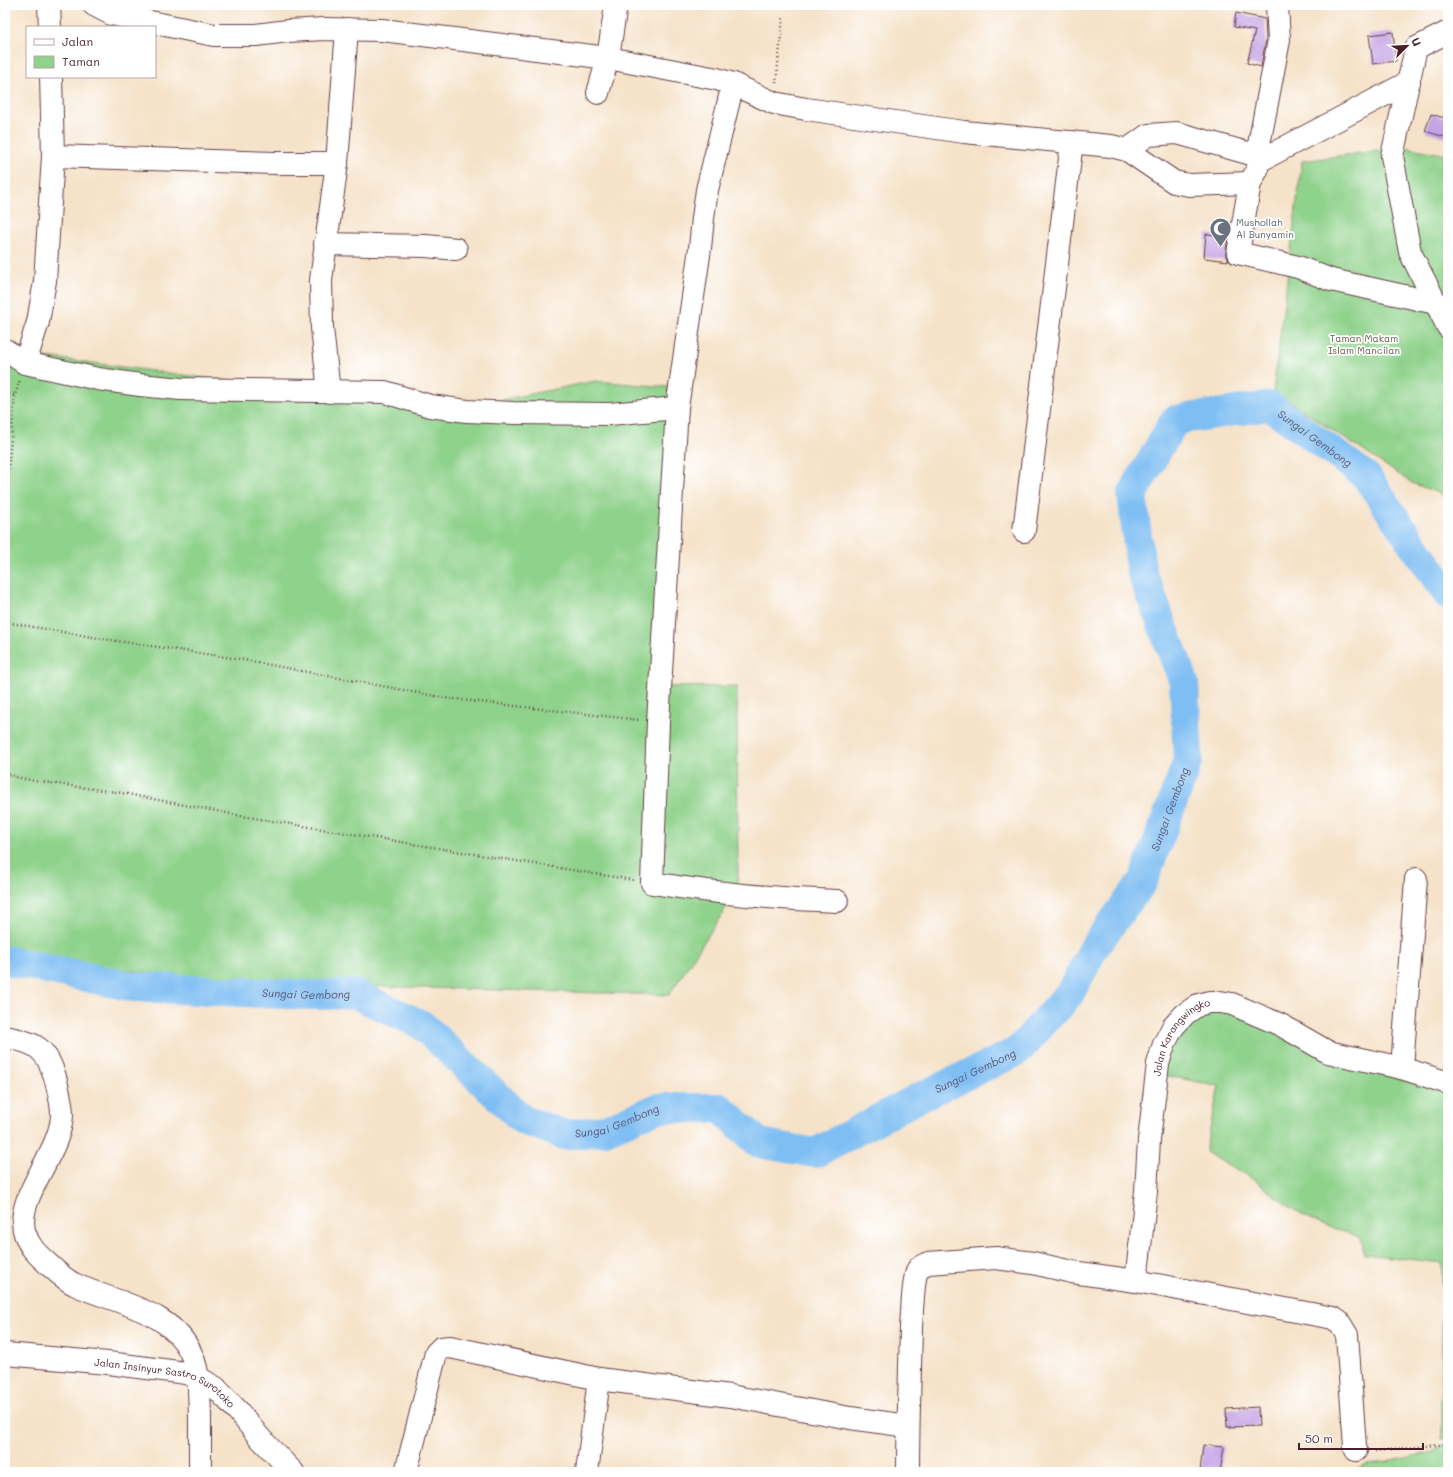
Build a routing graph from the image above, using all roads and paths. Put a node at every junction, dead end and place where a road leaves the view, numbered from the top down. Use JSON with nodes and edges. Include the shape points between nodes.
{"nodes":[{"id":1,"x":49,"y":5,"type":"edge"},
{"id":2,"x":94,"y":5,"type":"edge"},
{"id":3,"x":616,"y":5,"type":"edge"},
{"id":4,"x":1277,"y":5,"type":"edge"},
{"id":5,"x":783,"y":18,"type":"dead end"},
{"id":6,"x":50,"y":26,"type":"edge"},
{"id":7,"x":347,"y":29,"type":"junction"},
{"id":8,"x":1448,"y":32,"type":"edge"},
{"id":9,"x":608,"y":58,"type":"junction"},
{"id":10,"x":51,"y":78,"type":"edge"},
{"id":11,"x":1408,"y":82,"type":"junction"},
{"id":12,"x":733,"y":84,"type":"junction"},
{"id":13,"x":598,"y":94,"type":"dead end"},
{"id":14,"x":774,"y":103,"type":"junction"},
{"id":15,"x":1072,"y":142,"type":"junction"},
{"id":16,"x":1127,"y":150,"type":"junction"},
{"id":17,"x":53,"y":156,"type":"junction"},
{"id":18,"x":1261,"y":156,"type":"junction"},
{"id":19,"x":337,"y":163,"type":"junction"},
{"id":20,"x":1250,"y":183,"type":"junction"},
{"id":21,"x":325,"y":244,"type":"junction"},
{"id":22,"x":456,"y":249,"type":"dead end"},
{"id":23,"x":1436,"y":303,"type":"junction"},
{"id":24,"x":1448,"y":327,"type":"edge"},
{"id":25,"x":5,"y":350,"type":"edge"},
{"id":26,"x":26,"y":363,"type":"junction"},
{"id":27,"x":330,"y":392,"type":"junction"},
{"id":28,"x":5,"y":394,"type":"edge"},
{"id":29,"x":15,"y":395,"type":"junction"},
{"id":30,"x":677,"y":408,"type":"junction"},
{"id":31,"x":5,"y":505,"type":"edge"},
{"id":32,"x":1024,"y":531,"type":"dead end"},
{"id":33,"x":5,"y":622,"type":"edge"},
{"id":34,"x":658,"y":722,"type":"junction"},
{"id":35,"x":5,"y":773,"type":"edge"},
{"id":36,"x":1416,"y":879,"type":"dead end"},
{"id":37,"x":652,"y":883,"type":"junction"},
{"id":38,"x":837,"y":901,"type":"dead end"},
{"id":39,"x":5,"y":1037,"type":"edge"},
{"id":40,"x":1402,"y":1068,"type":"junction"},
{"id":41,"x":1448,"y":1083,"type":"edge"},
{"id":42,"x":1136,"y":1282,"type":"junction"},
{"id":43,"x":5,"y":1354,"type":"edge"},
{"id":44,"x":199,"y":1378,"type":"junction"},
{"id":45,"x":599,"y":1379,"type":"junction"},
{"id":46,"x":908,"y":1426,"type":"junction"},
{"id":47,"x":1448,"y":1444,"type":"edge"},
{"id":48,"x":1356,"y":1450,"type":"joint"},
{"id":49,"x":200,"y":1472,"type":"edge"},
{"id":50,"x":293,"y":1472,"type":"edge"},
{"id":51,"x":406,"y":1472,"type":"edge"},
{"id":52,"x":587,"y":1472,"type":"edge"},
{"id":53,"x":908,"y":1472,"type":"edge"}],
"edges":[{"from":1,"to":6,"type":"street"},
{"from":2,"to":7,"type":"street","via":[[111,14],[214,35]]},
{"from":3,"to":9,"type":"street"},
{"from":4,"to":18,"type":"street","via":[[1280,40]]},
{"from":5,"to":14,"type":"path"},
{"from":7,"to":9,"type":"street","via":[[382,30]]},
{"from":7,"to":19,"type":"street"},
{"from":8,"to":11,"type":"street","via":[[1416,48]]},
{"from":9,"to":12,"type":"street"},
{"from":9,"to":13,"type":"street"},
{"from":10,"to":17,"type":"street"},
{"from":11,"to":18,"type":"street"},
{"from":11,"to":23,"type":"street","via":[[1392,156],[1410,252]]},
{"from":12,"to":14,"type":"street"},
{"from":12,"to":30,"type":"street","via":[[702,218]]},
{"from":14,"to":15,"type":"street","via":[[964,132]]},
{"from":15,"to":16,"type":"street"},
{"from":15,"to":32,"type":"street"},
{"from":16,"to":18,"type":"street","via":[[1148,134],[1177,133]]},
{"from":16,"to":20,"type":"street","via":[[1174,182],[1181,184]]},
{"from":17,"to":19,"type":"street"},
{"from":17,"to":26,"type":"street","via":[[45,281],[38,322]]},
{"from":18,"to":20,"type":"street"},
{"from":19,"to":21,"type":"street"},
{"from":20,"to":23,"type":"street","via":[[1238,253],[1298,267],[1331,280]]},
{"from":21,"to":22,"type":"street"},
{"from":21,"to":27,"type":"street","via":[[321,280],[322,328]]},
{"from":23,"to":24,"type":"street"},
{"from":25,"to":26,"type":"street"},
{"from":26,"to":27,"type":"street","via":[[98,379],[181,389]]},
{"from":26,"to":29,"type":"path"},
{"from":27,"to":30,"type":"street","via":[[385,392],[430,406],[467,411],[609,414]]},
{"from":28,"to":29,"type":"path"},
{"from":29,"to":31,"type":"path"},
{"from":30,"to":34,"type":"street"},
{"from":33,"to":34,"type":"path","via":[[112,641],[239,659],[445,698]]},
{"from":34,"to":37,"type":"street"},
{"from":35,"to":37,"type":"path","via":[[35,781],[116,792],[242,816]]},
{"from":36,"to":40,"type":"street"},
{"from":37,"to":38,"type":"street","via":[[768,898]]},
{"from":39,"to":44,"type":"street","via":[[26,1041],[38,1047],[48,1058],[59,1090],[62,1115],[60,1128],[47,1162],[26,1202],[23,1215],[28,1244],[73,1284],[157,1317],[183,1339],[193,1357]]},
{"from":40,"to":41,"type":"street","name":"Jalan Karangwingko"},
{"from":40,"to":42,"type":"street","name":"Jalan Karangwingko","via":[[1328,1052],[1281,1025],[1232,1004],[1208,1002],[1185,1014],[1173,1027],[1158,1064]]},
{"from":42,"to":46,"type":"street","via":[[996,1258],[928,1263],[921,1266],[916,1274],[912,1304]]},
{"from":42,"to":48,"type":"street","via":[[1333,1318],[1339,1322],[1347,1335]]},
{"from":43,"to":44,"type":"street","name":"Jalan Insinyur Sastro Surotoko","via":[[108,1363],[186,1373]]},
{"from":44,"to":49,"type":"street"},
{"from":44,"to":50,"type":"street","name":"Jalan Insinyur Sastro Surotoko","via":[[216,1388]]},
{"from":45,"to":46,"type":"street","via":[[730,1396]]},
{"from":45,"to":51,"type":"street","via":[[441,1348],[436,1353]]},
{"from":45,"to":52,"type":"street"},
{"from":46,"to":53,"type":"street"},
{"from":47,"to":48,"type":"path","via":[[1363,1453]]}]}
